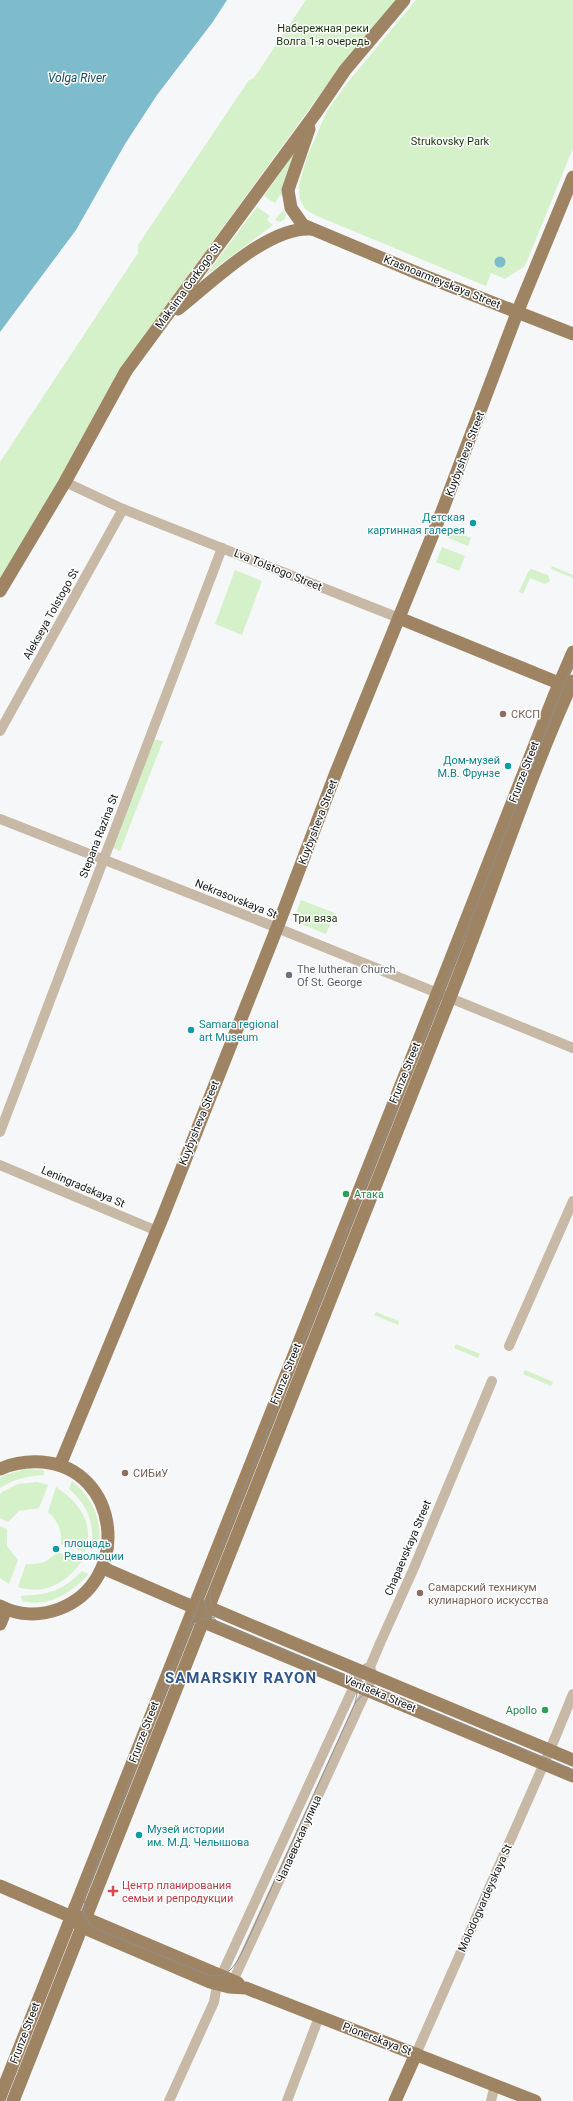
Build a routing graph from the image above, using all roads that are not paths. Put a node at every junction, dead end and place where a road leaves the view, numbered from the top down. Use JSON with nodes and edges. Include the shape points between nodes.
{"nodes":[{"id":1,"x":404,"y":0,"type":"edge"},
{"id":2,"x":315,"y":114,"type":"junction"},
{"id":3,"x":573,"y":177,"type":"edge"},
{"id":4,"x":311,"y":229,"type":"junction"},
{"id":5,"x":517,"y":313,"type":"junction"},
{"id":6,"x":166,"y":319,"type":"junction"},
{"id":7,"x":573,"y":334,"type":"edge"},
{"id":8,"x":65,"y":482,"type":"junction"},
{"id":9,"x":123,"y":509,"type":"junction"},
{"id":10,"x":222,"y":548,"type":"junction"},
{"id":11,"x":0,"y":592,"type":"edge"},
{"id":12,"x":399,"y":618,"type":"junction"},
{"id":13,"x":573,"y":652,"type":"edge"},
{"id":14,"x":569,"y":685,"type":"edge"},
{"id":15,"x":0,"y":731,"type":"edge"},
{"id":16,"x":0,"y":819,"type":"edge"},
{"id":17,"x":103,"y":859,"type":"junction"},
{"id":18,"x":277,"y":928,"type":"junction"},
{"id":19,"x":437,"y":993,"type":"junction"},
{"id":20,"x":450,"y":998,"type":"junction"},
{"id":21,"x":573,"y":1048,"type":"edge"},
{"id":22,"x":0,"y":1132,"type":"edge"},
{"id":23,"x":0,"y":1165,"type":"edge"},
{"id":24,"x":573,"y":1201,"type":"edge"},
{"id":25,"x":156,"y":1231,"type":"junction"},
{"id":26,"x":509,"y":1346,"type":"dead end"},
{"id":27,"x":492,"y":1382,"type":"dead end"},
{"id":28,"x":60,"y":1465,"type":"junction"},
{"id":29,"x":0,"y":1469,"type":"edge"},
{"id":30,"x":103,"y":1568,"type":"junction"},
{"id":31,"x":193,"y":1607,"type":"junction"},
{"id":32,"x":208,"y":1607,"type":"junction"},
{"id":33,"x":3,"y":1608,"type":"edge"},
{"id":34,"x":202,"y":1621,"type":"junction"},
{"id":35,"x":0,"y":1624,"type":"edge"},
{"id":36,"x":368,"y":1671,"type":"junction"},
{"id":37,"x":361,"y":1687,"type":"junction"},
{"id":38,"x":573,"y":1694,"type":"edge"},
{"id":39,"x":550,"y":1750,"type":"junction"},
{"id":40,"x":573,"y":1760,"type":"edge"},
{"id":41,"x":545,"y":1763,"type":"junction"},
{"id":42,"x":573,"y":1776,"type":"edge"},
{"id":43,"x":0,"y":1886,"type":"edge"},
{"id":44,"x":72,"y":1916,"type":"junction"},
{"id":45,"x":84,"y":1923,"type":"junction"},
{"id":46,"x":225,"y":1982,"type":"junction"},
{"id":47,"x":319,"y":2017,"type":"junction"},
{"id":48,"x":416,"y":2054,"type":"junction"},
{"id":49,"x":495,"y":2085,"type":"junction"},
{"id":50,"x":0,"y":2097,"type":"edge"},
{"id":51,"x":13,"y":2101,"type":"edge"},
{"id":52,"x":169,"y":2101,"type":"edge"},
{"id":53,"x":287,"y":2101,"type":"edge"},
{"id":54,"x":395,"y":2101,"type":"edge"},
{"id":55,"x":491,"y":2101,"type":"edge"},
{"id":56,"x":534,"y":2101,"type":"edge"}],
"edges":[{"from":1,"to":2,"type":"main road","name":"Maksima Gorkogo St","via":[[345,70]]},
{"from":2,"to":4,"type":"main road","name":"Krasnoarmeyskaya Street","via":[[288,190],[289,204],[296,217]]},
{"from":2,"to":6,"type":"main road","name":"Maksima Gorkogo St"},
{"from":3,"to":5,"type":"main road","name":"Kuybysheva Street"},
{"from":4,"to":5,"type":"main road","name":"Krasnoarmeyskaya Street"},
{"from":4,"to":6,"type":"main road","name":"Krasnoarmeyskaya Street","via":[[290,230],[265,243]]},
{"from":5,"to":7,"type":"main road","name":"Krasnoarmeyskaya Street"},
{"from":5,"to":12,"type":"main road","name":"Kuybysheva Street","via":[[460,466]]},
{"from":6,"to":8,"type":"main road","name":"Maksima Gorkogo St","via":[[147,340],[126,371]]},
{"from":8,"to":9,"type":"street","name":"Lva Tolstogo Street"},
{"from":8,"to":11,"type":"main road","name":"Maksima Gorkogo St"},
{"from":9,"to":10,"type":"street","name":"Lva Tolstogo Street"},
{"from":9,"to":15,"type":"street","name":"Alekseya Tolstogo St"},
{"from":10,"to":12,"type":"street","name":"Lva Tolstogo Street"},
{"from":10,"to":17,"type":"street","name":"Stepana Razina St"},
{"from":12,"to":14,"type":"main road","name":"Lva Tolstogo Street"},
{"from":12,"to":18,"type":"main road","name":"Kuybysheva Street","via":[[335,775]]},
{"from":13,"to":14,"type":"main road","name":"Frunze Street"},
{"from":14,"to":19,"type":"main road","name":"Frunze Street"},
{"from":14,"to":20,"type":"main road","name":"Frunze Street"},
{"from":16,"to":17,"type":"street","name":"Nekrasovskaya St"},
{"from":17,"to":18,"type":"street","name":"Nekrasovskaya St"},
{"from":17,"to":22,"type":"street","name":"Stepana Razina St"},
{"from":18,"to":19,"type":"street","name":"Nekrasovskaya St"},
{"from":18,"to":25,"type":"main road","name":"Kuybysheva Street"},
{"from":19,"to":20,"type":"street","name":"Nekrasovskaya St"},
{"from":19,"to":31,"type":"main road","name":"Frunze Street"},
{"from":20,"to":21,"type":"street","name":"Nekrasovskaya St"},
{"from":20,"to":32,"type":"main road","name":"Frunze Street","via":[[330,1294]]},
{"from":23,"to":25,"type":"street","name":"Leningradskaya St"},
{"from":24,"to":26,"type":"street"},
{"from":25,"to":28,"type":"main road","name":"Kuybysheva Street"},
{"from":27,"to":36,"type":"street","name":"Chapaevskaya Street"},
{"from":28,"to":29,"type":"main road","via":[[24,1462]]},
{"from":28,"to":30,"type":"main road","via":[[81,1478],[103,1507],[109,1538]]},
{"from":30,"to":31,"type":"main road","name":"Ventseka Street"},
{"from":30,"to":33,"type":"main road","via":[[91,1588],[67,1606],[53,1612],[32,1614]]},
{"from":31,"to":32,"type":"main road","name":"Ventseka Street"},
{"from":31,"to":34,"type":"main road"},
{"from":31,"to":44,"type":"main road","name":"Frunze Street"},
{"from":32,"to":34,"type":"main road","name":"Frunze Street"},
{"from":32,"to":36,"type":"main road","name":"Ventseka Street"},
{"from":33,"to":35,"type":"main road"},
{"from":34,"to":37,"type":"main road","name":"Ventseka Street"},
{"from":34,"to":45,"type":"main road","name":"Frunze Street"},
{"from":36,"to":37,"type":"street","name":"Chapaevskaya Street"},
{"from":36,"to":39,"type":"main road","name":"Ventseka Street"},
{"from":37,"to":41,"type":"main road","name":"Ventseka Street"},
{"from":37,"to":46,"type":"street","name":"Чапаевская улица"},
{"from":38,"to":39,"type":"street","name":"Molodogvardeyskaya St"},
{"from":39,"to":40,"type":"main road","name":"Ventseka Street"},
{"from":39,"to":41,"type":"street","name":"Molodogvardeyskaya St"},
{"from":41,"to":42,"type":"main road","name":"Ventseka Street"},
{"from":41,"to":48,"type":"street","name":"Molodogvardeyskaya St"},
{"from":43,"to":44,"type":"main road"},
{"from":44,"to":45,"type":"main road"},
{"from":44,"to":50,"type":"main road","name":"Frunze Street"},
{"from":45,"to":46,"type":"main road"},
{"from":45,"to":51,"type":"main road","name":"Frunze Street"},
{"from":46,"to":47,"type":"main road","name":"Pionerskaya St"},
{"from":46,"to":52,"type":"street"},
{"from":47,"to":48,"type":"main road","name":"Pionerskaya St"},
{"from":47,"to":53,"type":"street"},
{"from":48,"to":49,"type":"main road","name":"Pionerskaya St"},
{"from":48,"to":54,"type":"main road","name":"Molodogvardeyskaya St"},
{"from":49,"to":55,"type":"street"},
{"from":49,"to":56,"type":"main road","name":"Pionerskaya St"}]}
